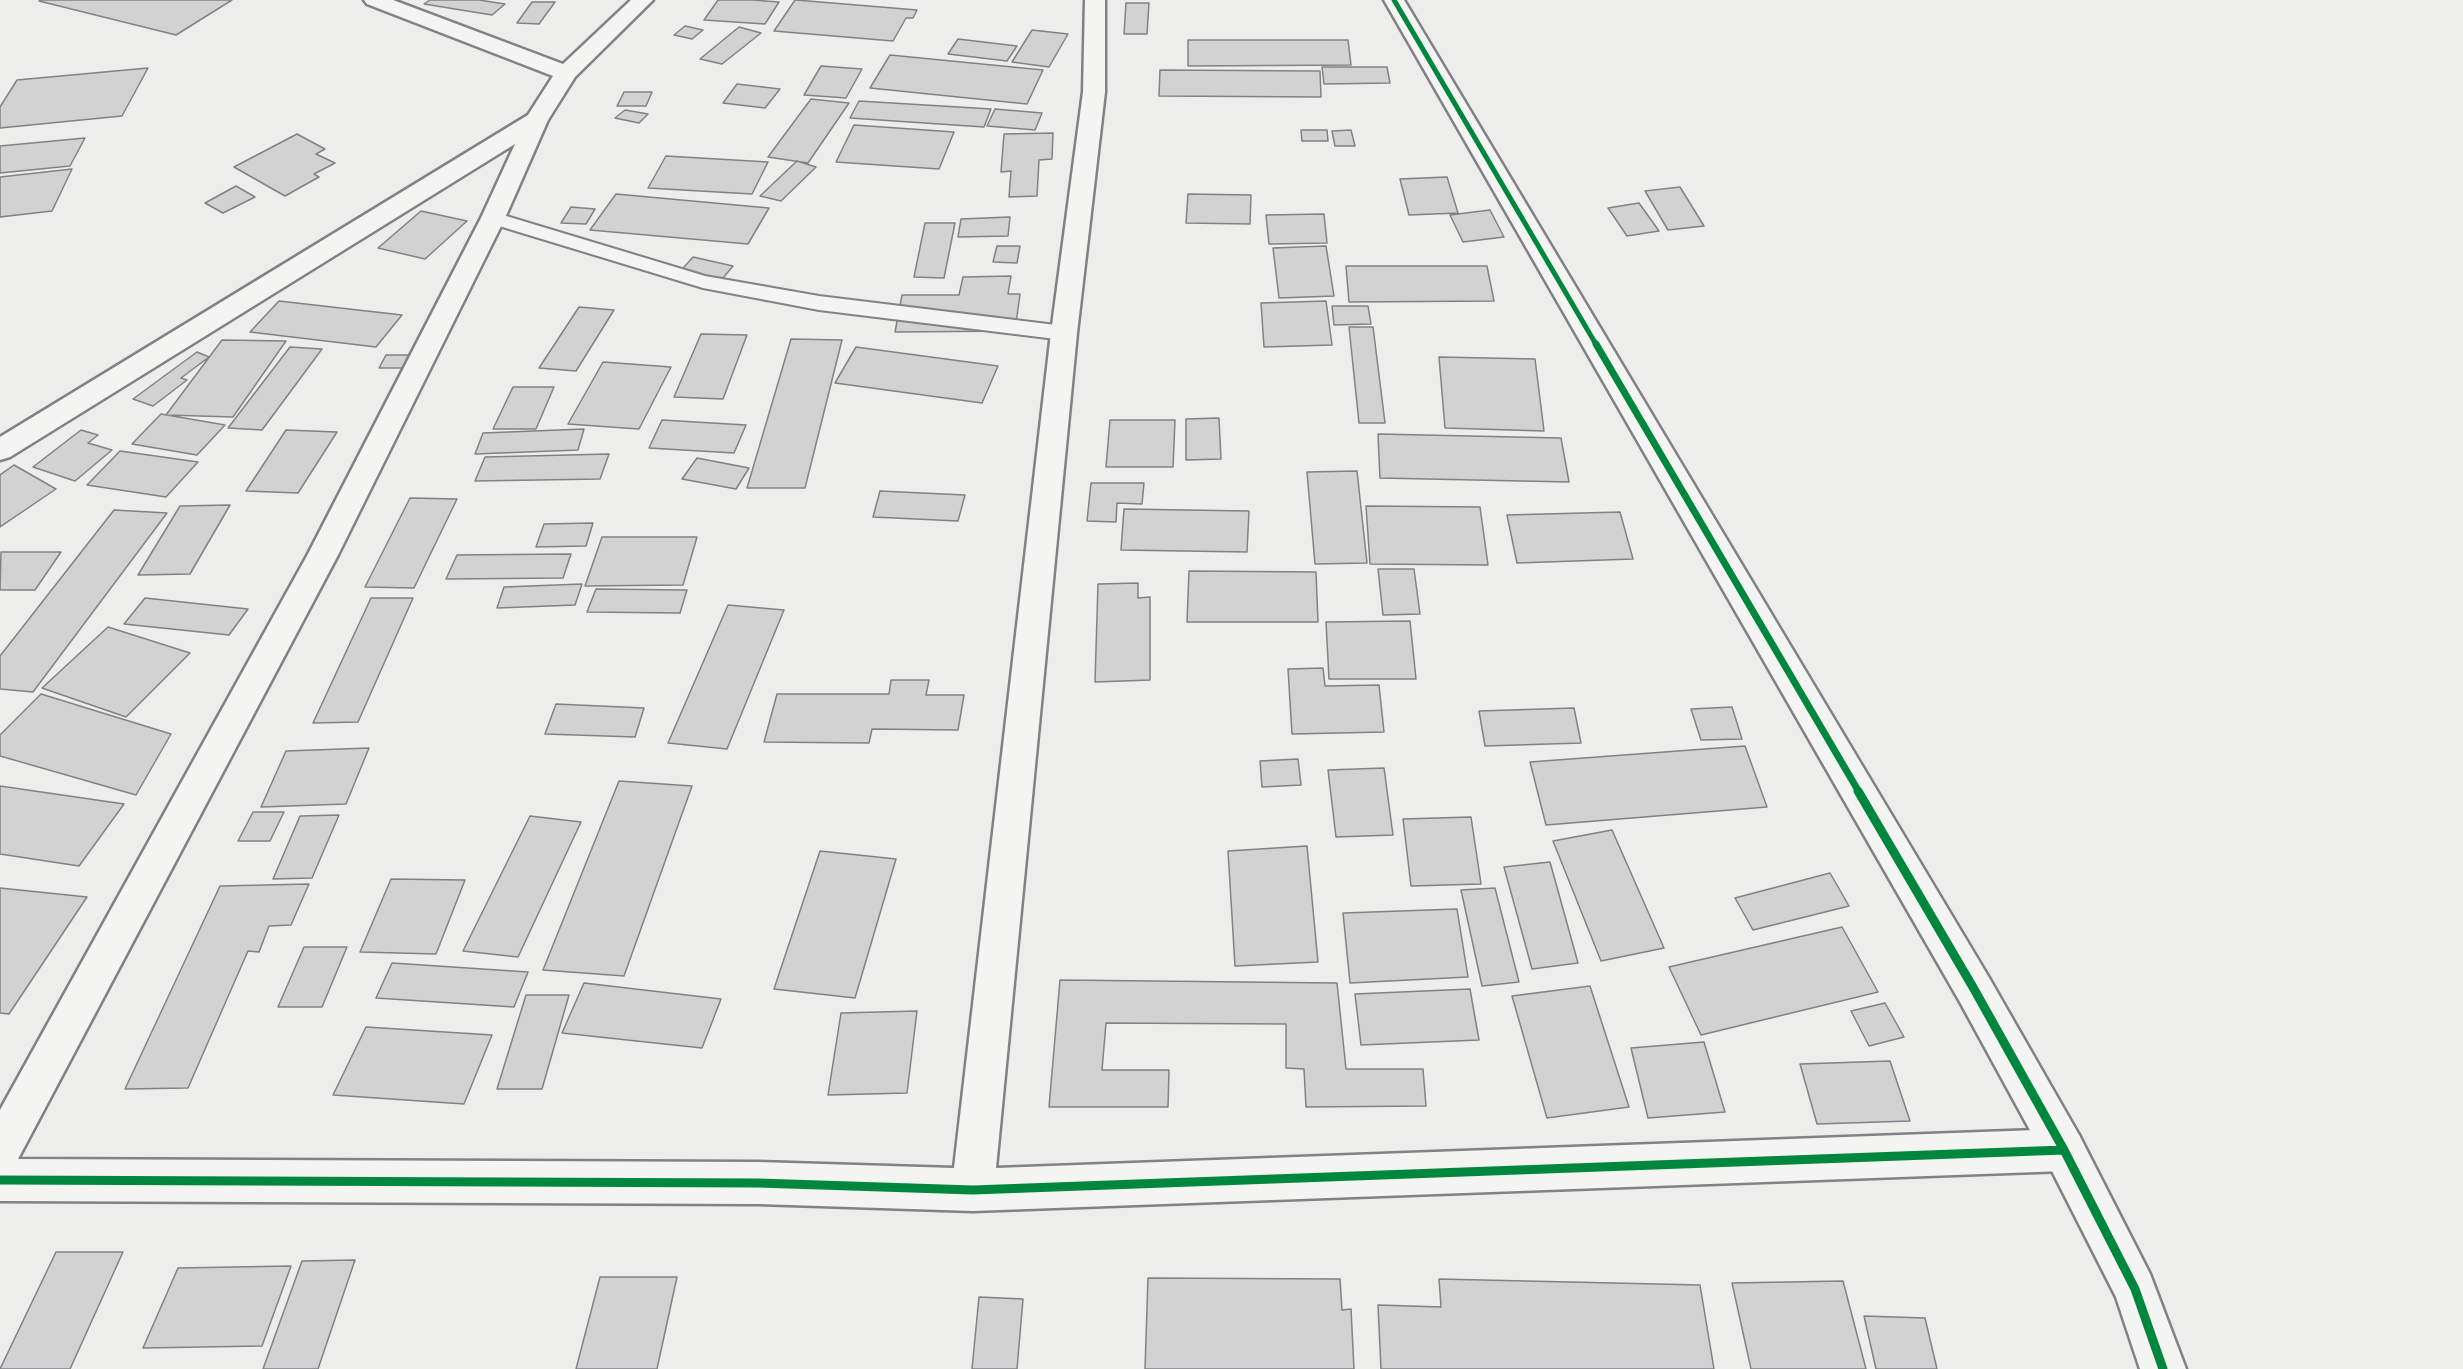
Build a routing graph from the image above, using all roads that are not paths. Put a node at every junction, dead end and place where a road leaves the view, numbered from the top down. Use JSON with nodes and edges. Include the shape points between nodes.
{"nodes":[{"id":1,"x":374,"y":0,"type":"edge"},
{"id":2,"x":643,"y":0,"type":"edge"},
{"id":3,"x":1095,"y":0,"type":"edge"},
{"id":4,"x":1394,"y":0,"type":"edge"},
{"id":5,"x":566,"y":73,"type":"junction"},
{"id":6,"x":537,"y":120,"type":"junction"},
{"id":7,"x":494,"y":218,"type":"junction"},
{"id":8,"x":1064,"y":333,"type":"junction"},
{"id":9,"x":0,"y":450,"type":"edge"},
{"id":10,"x":2064,"y":1150,"type":"junction"},
{"id":11,"x":0,"y":1151,"type":"edge"},
{"id":12,"x":0,"y":1180,"type":"edge"},
{"id":13,"x":972,"y":1190,"type":"junction"},
{"id":14,"x":2163,"y":1369,"type":"edge"}],
"edges":[{"from":1,"to":5,"type":"street"},
{"from":2,"to":5,"type":"street"},
{"from":3,"to":8,"type":"street","via":[[1094,92]]},
{"from":4,"to":10,"type":"street","via":[[1974,989]]},
{"from":5,"to":6,"type":"street"},
{"from":6,"to":7,"type":"street"},
{"from":6,"to":9,"type":"street"},
{"from":7,"to":8,"type":"lane","via":[[703,282],[819,303]]},
{"from":7,"to":11,"type":"street","via":[[323,555]]},
{"from":8,"to":13,"type":"street"},
{"from":10,"to":13,"type":"street"},
{"from":10,"to":14,"type":"street","via":[[2135,1289]]},
{"from":12,"to":13,"type":"street","via":[[758,1183]]}]}
